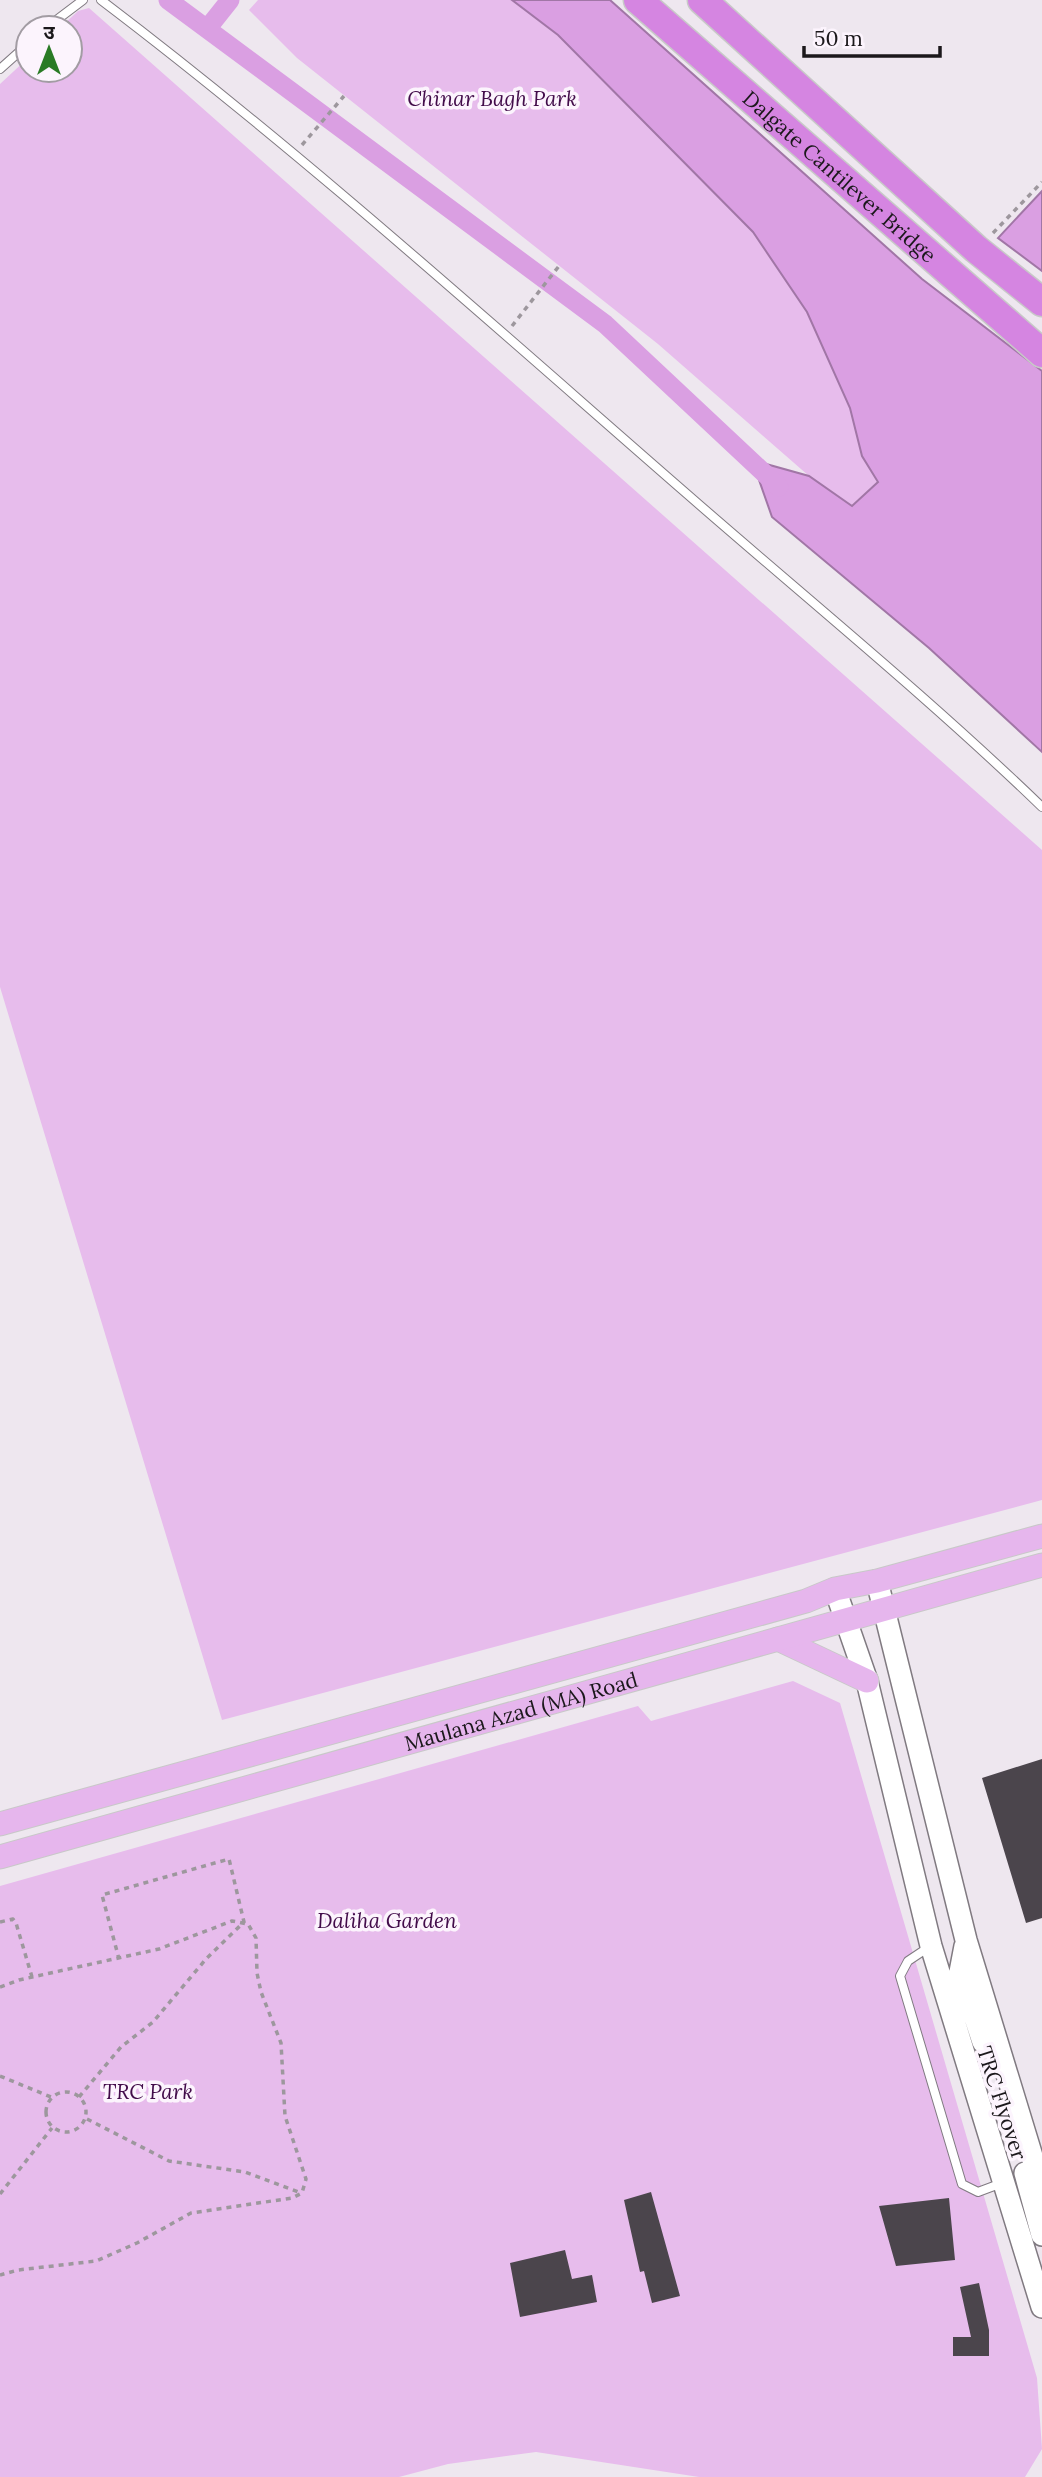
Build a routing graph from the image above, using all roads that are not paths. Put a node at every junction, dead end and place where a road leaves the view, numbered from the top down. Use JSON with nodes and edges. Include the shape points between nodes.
{"nodes":[{"id":1,"x":83,"y":0,"type":"edge"},
{"id":2,"x":101,"y":0,"type":"edge"},
{"id":3,"x":638,"y":0,"type":"edge"},
{"id":4,"x":702,"y":0,"type":"edge"},
{"id":5,"x":64,"y":14,"type":"edge"},
{"id":6,"x":14,"y":56,"type":"edge"},
{"id":7,"x":0,"y":69,"type":"edge"},
{"id":8,"x":827,"y":111,"type":"junction"},
{"id":9,"x":800,"y":139,"type":"junction"},
{"id":10,"x":1042,"y":302,"type":"edge"},
{"id":11,"x":1042,"y":353,"type":"edge"},
{"id":12,"x":1042,"y":807,"type":"edge"},
{"id":13,"x":1042,"y":1536,"type":"edge"},
{"id":14,"x":1042,"y":1565,"type":"edge"},
{"id":15,"x":877,"y":1581,"type":"junction"},
{"id":16,"x":835,"y":1589,"type":"junction"},
{"id":17,"x":884,"y":1608,"type":"junction"},
{"id":18,"x":846,"y":1618,"type":"junction"},
{"id":19,"x":778,"y":1639,"type":"junction"},
{"id":20,"x":867,"y":1681,"type":"junction"},
{"id":21,"x":0,"y":1824,"type":"edge"},
{"id":22,"x":0,"y":1857,"type":"edge"},
{"id":23,"x":966,"y":1940,"type":"junction"},
{"id":24,"x":932,"y":1948,"type":"junction"},
{"id":25,"x":960,"y":1972,"type":"junction"},
{"id":26,"x":1004,"y":2182,"type":"junction"},
{"id":27,"x":1042,"y":2189,"type":"edge"},
{"id":28,"x":1042,"y":2235,"type":"edge"},
{"id":29,"x":1042,"y":2307,"type":"edge"}],
"edges":[{"from":1,"to":5,"type":"lane"},
{"from":2,"to":12,"type":"lane","via":[[209,83],[805,593],[960,728]]},
{"from":3,"to":9,"type":"highway","name":"Dalgate Cantilever Bridge"},
{"from":4,"to":8,"type":"highway"},
{"from":6,"to":7,"type":"lane"},
{"from":8,"to":9,"type":"highway"},
{"from":8,"to":10,"type":"highway","via":[[976,249]]},
{"from":9,"to":11,"type":"highway","name":"Dalgate Cantilever Bridge"},
{"from":13,"to":15,"type":"main road","name":"Maulana Azad (MA) Road"},
{"from":14,"to":17,"type":"main road","name":"Maulana Azad (MA) Road"},
{"from":15,"to":16,"type":"main road","name":"Maulana Azad (MA) Road"},
{"from":15,"to":17,"type":"main road"},
{"from":16,"to":18,"type":"main road"},
{"from":16,"to":21,"type":"main road","name":"Maulana Azad (MA) Road","via":[[806,1601]]},
{"from":17,"to":18,"type":"main road","name":"Maulana Azad (MA) Road"},
{"from":17,"to":23,"type":"main road"},
{"from":18,"to":19,"type":"main road","name":"Maulana Azad (MA) Road"},
{"from":18,"to":20,"type":"main road"},
{"from":19,"to":20,"type":"main road"},
{"from":19,"to":22,"type":"main road","name":"Maulana Azad (MA) Road"},
{"from":20,"to":24,"type":"main road"},
{"from":23,"to":25,"type":"main road","name":"TRC Flyover"},
{"from":23,"to":27,"type":"main road"},
{"from":24,"to":25,"type":"main road"},
{"from":24,"to":26,"type":"main road"},
{"from":24,"to":26,"type":"lane","via":[[908,1961],[900,1976],[962,2184],[978,2192]]},
{"from":25,"to":28,"type":"main road","name":"TRC Flyover"},
{"from":26,"to":29,"type":"main road"}]}
